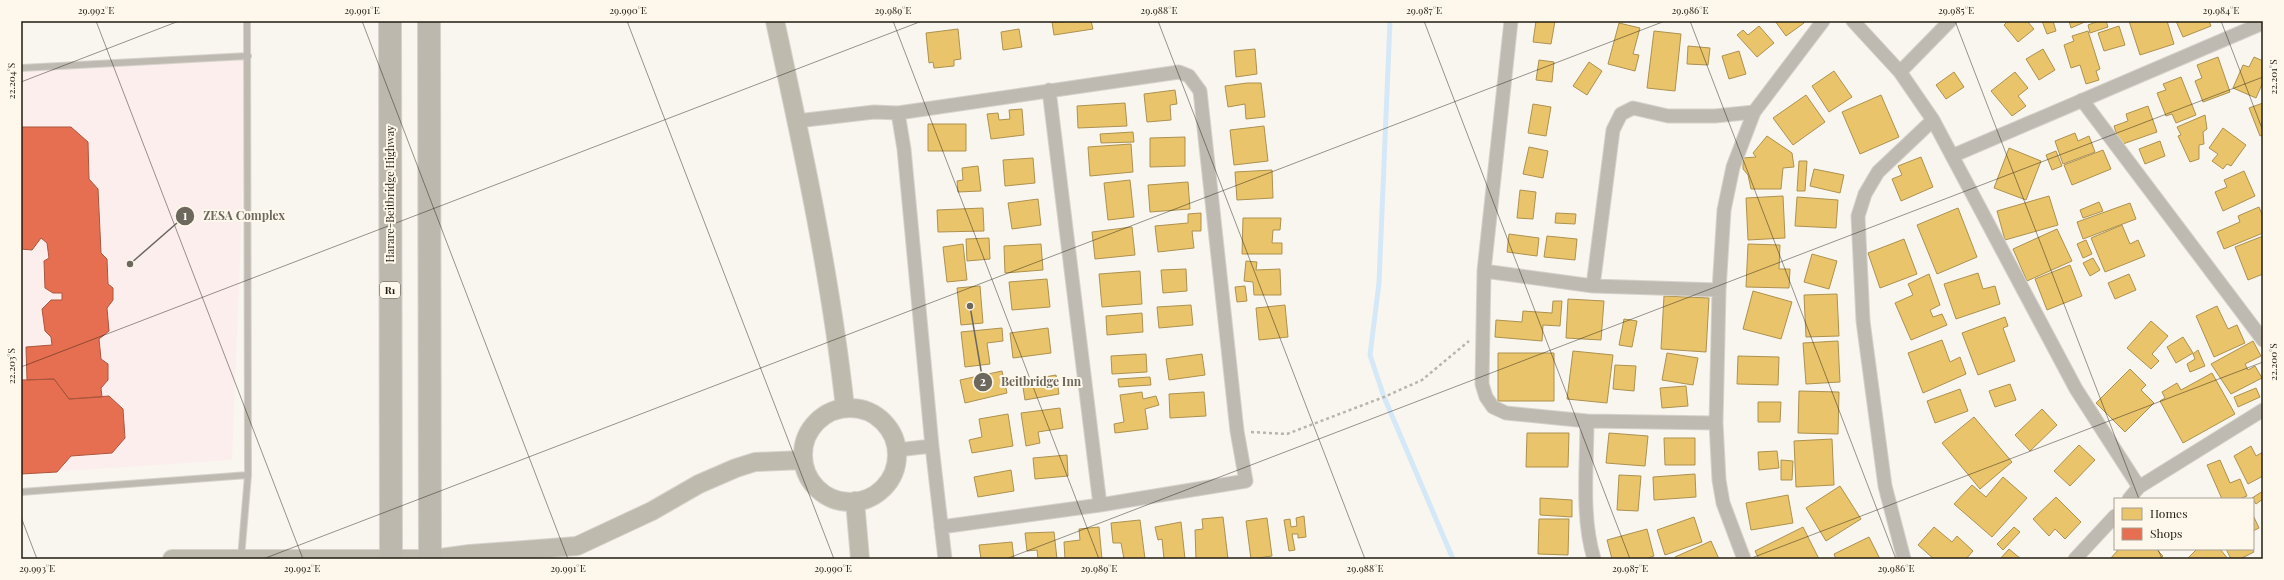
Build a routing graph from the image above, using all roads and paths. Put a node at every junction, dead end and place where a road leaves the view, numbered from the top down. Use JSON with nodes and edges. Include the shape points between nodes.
{"nodes":[{"id":1,"x":247,"y":21,"type":"edge"},
{"id":2,"x":390,"y":21,"type":"edge"},
{"id":3,"x":429,"y":21,"type":"edge"},
{"id":4,"x":775,"y":21,"type":"edge"},
{"id":5,"x":1511,"y":21,"type":"edge"},
{"id":6,"x":1823,"y":21,"type":"edge"},
{"id":7,"x":1853,"y":21,"type":"edge"},
{"id":8,"x":1950,"y":21,"type":"edge"},
{"id":9,"x":2263,"y":22,"type":"edge"},
{"id":10,"x":248,"y":56,"type":"junction"},
{"id":11,"x":21,"y":68,"type":"edge"},
{"id":12,"x":1900,"y":72,"type":"junction"},
{"id":13,"x":1049,"y":90,"type":"junction"},
{"id":14,"x":2082,"y":100,"type":"junction"},
{"id":15,"x":1754,"y":112,"type":"junction"},
{"id":16,"x":898,"y":113,"type":"junction"},
{"id":17,"x":1933,"y":120,"type":"junction"},
{"id":18,"x":796,"y":121,"type":"junction"},
{"id":19,"x":1952,"y":156,"type":"junction"},
{"id":20,"x":1484,"y":271,"type":"junction"},
{"id":21,"x":1593,"y":286,"type":"junction"},
{"id":22,"x":1719,"y":290,"type":"junction"},
{"id":23,"x":1483,"y":329,"type":"junction"},
{"id":24,"x":2263,"y":340,"type":"edge"},
{"id":25,"x":845,"y":408,"type":"junction"},
{"id":26,"x":2263,"y":410,"type":"edge"},
{"id":27,"x":1587,"y":421,"type":"junction"},
{"id":28,"x":1716,"y":422,"type":"junction"},
{"id":29,"x":1237,"y":431,"type":"junction"},
{"id":30,"x":932,"y":446,"type":"junction"},
{"id":31,"x":897,"y":450,"type":"junction"},
{"id":32,"x":803,"y":460,"type":"junction"},
{"id":33,"x":248,"y":475,"type":"junction"},
{"id":34,"x":2139,"y":487,"type":"junction"},
{"id":35,"x":21,"y":492,"type":"edge"},
{"id":36,"x":2130,"y":498,"type":"edge"},
{"id":37,"x":855,"y":501,"type":"junction"},
{"id":38,"x":1100,"y":505,"type":"junction"},
{"id":39,"x":2114,"y":517,"type":"edge"},
{"id":40,"x":941,"y":527,"type":"junction"},
{"id":41,"x":241,"y":558,"type":"junction"},
{"id":42,"x":391,"y":558,"type":"edge"},
{"id":43,"x":2077,"y":558,"type":"edge"},
{"id":44,"x":172,"y":559,"type":"edge"},
{"id":45,"x":419,"y":559,"type":"edge"},
{"id":46,"x":432,"y":559,"type":"edge"},
{"id":47,"x":860,"y":559,"type":"edge"},
{"id":48,"x":945,"y":559,"type":"edge"},
{"id":49,"x":1594,"y":559,"type":"edge"},
{"id":50,"x":1744,"y":559,"type":"edge"},
{"id":51,"x":1904,"y":559,"type":"edge"}],
"edges":[{"from":1,"to":10,"type":"lane"},
{"from":2,"to":42,"type":"highway","name":"Harare-Beitbridge Highway","number":"R1"},
{"from":3,"to":46,"type":"highway"},
{"from":4,"to":18,"type":"street"},
{"from":5,"to":20,"type":"street"},
{"from":6,"to":15,"type":"street"},
{"from":7,"to":12,"type":"street"},
{"from":8,"to":12,"type":"street"},
{"from":9,"to":14,"type":"street"},
{"from":10,"to":11,"type":"lane"},
{"from":10,"to":33,"type":"lane"},
{"from":12,"to":17,"type":"street"},
{"from":13,"to":16,"type":"street"},
{"from":13,"to":29,"type":"street","via":[[1180,72],[1189,76],[1200,91]]},
{"from":13,"to":38,"type":"street"},
{"from":14,"to":19,"type":"street"},
{"from":14,"to":24,"type":"street"},
{"from":15,"to":21,"type":"street","via":[[1715,116],[1668,116],[1633,108],[1621,114],[1613,130]]},
{"from":15,"to":22,"type":"street","via":[[1733,167],[1724,210]]},
{"from":16,"to":18,"type":"street","via":[[874,112]]},
{"from":16,"to":30,"type":"street","via":[[904,149]]},
{"from":17,"to":19,"type":"street"},
{"from":17,"to":51,"type":"street","via":[[1878,172],[1865,194],[1858,216],[1863,321],[1885,486]]},
{"from":18,"to":25,"type":"street","via":[[837,336]]},
{"from":19,"to":34,"type":"street","via":[[2076,389]]},
{"from":20,"to":21,"type":"street"},
{"from":20,"to":23,"type":"street"},
{"from":21,"to":22,"type":"street"},
{"from":22,"to":28,"type":"street"},
{"from":23,"to":27,"type":"street","via":[[1482,384],[1486,398],[1493,407],[1506,413]]},
{"from":23,"to":29,"type":"path","via":[[1428,377],[1384,397],[1287,434]]},
{"from":25,"to":31,"type":"street","via":[[866,410],[884,422],[895,439]]},
{"from":25,"to":32,"type":"street","via":[[830,413],[817,422],[806,439]]},
{"from":26,"to":34,"type":"street"},
{"from":27,"to":28,"type":"street"},
{"from":27,"to":49,"type":"street","via":[[1588,541]]},
{"from":28,"to":50,"type":"street","via":[[1719,480],[1723,503]]},
{"from":29,"to":38,"type":"street","via":[[1246,481]]},
{"from":30,"to":31,"type":"street"},
{"from":30,"to":40,"type":"street"},
{"from":31,"to":37,"type":"street","via":[[894,470],[883,488],[875,495]]},
{"from":32,"to":37,"type":"street","via":[[810,480],[825,494],[844,502]]},
{"from":32,"to":46,"type":"street","via":[[755,462],[736,468],[577,546]]},
{"from":33,"to":35,"type":"lane"},
{"from":33,"to":41,"type":"lane"},
{"from":34,"to":36,"type":"street"},
{"from":37,"to":47,"type":"street"},
{"from":38,"to":40,"type":"street"},
{"from":39,"to":43,"type":"street"},
{"from":40,"to":48,"type":"street"},
{"from":41,"to":42,"type":"street"},
{"from":41,"to":44,"type":"street"},
{"from":42,"to":45,"type":"street"}]}
